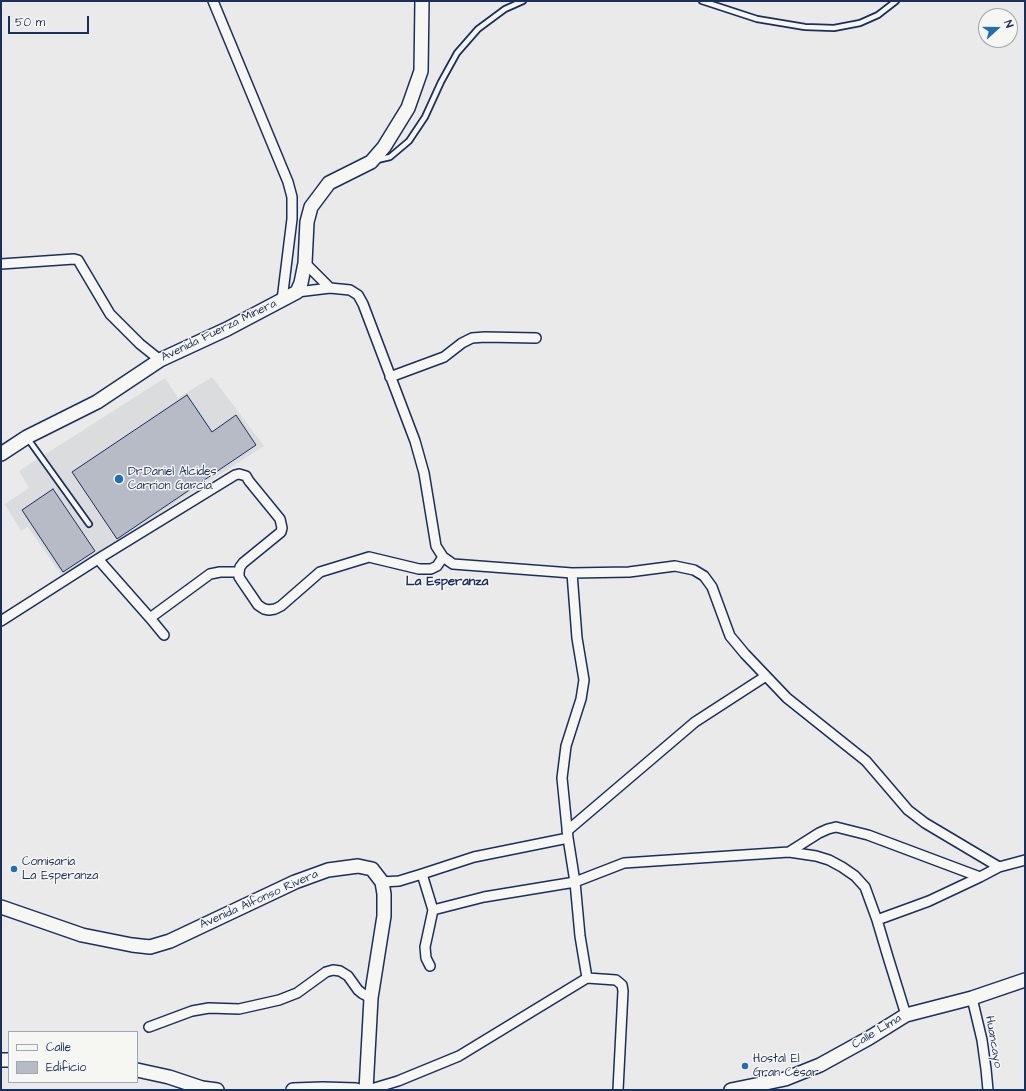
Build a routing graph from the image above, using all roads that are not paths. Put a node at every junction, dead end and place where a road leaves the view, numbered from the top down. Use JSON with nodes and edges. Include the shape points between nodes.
{"nodes":[{"id":1,"x":213,"y":1,"type":"edge"},
{"id":2,"x":422,"y":1,"type":"edge"},
{"id":3,"x":523,"y":1,"type":"edge"},
{"id":4,"x":702,"y":1,"type":"edge"},
{"id":5,"x":896,"y":1,"type":"edge"},
{"id":6,"x":371,"y":162,"type":"junction"},
{"id":7,"x":305,"y":263,"type":"junction"},
{"id":8,"x":1,"y":264,"type":"edge"},
{"id":9,"x":330,"y":288,"type":"junction"},
{"id":10,"x":297,"y":292,"type":"junction"},
{"id":11,"x":282,"y":300,"type":"junction"},
{"id":12,"x":536,"y":338,"type":"dead end"},
{"id":13,"x":160,"y":360,"type":"junction"},
{"id":14,"x":390,"y":377,"type":"junction"},
{"id":15,"x":27,"y":437,"type":"junction"},
{"id":16,"x":1,"y":454,"type":"edge"},
{"id":17,"x":88,"y":524,"type":"dead end"},
{"id":18,"x":443,"y":557,"type":"junction"},
{"id":19,"x":98,"y":559,"type":"junction"},
{"id":20,"x":239,"y":572,"type":"junction"},
{"id":21,"x":572,"y":573,"type":"junction"},
{"id":22,"x":150,"y":618,"type":"junction"},
{"id":23,"x":1,"y":621,"type":"edge"},
{"id":24,"x":164,"y":635,"type":"dead end"},
{"id":25,"x":766,"y":676,"type":"junction"},
{"id":26,"x":568,"y":835,"type":"junction"},
{"id":27,"x":790,"y":852,"type":"junction"},
{"id":28,"x":1025,"y":860,"type":"edge"},
{"id":29,"x":999,"y":867,"type":"junction"},
{"id":30,"x":422,"y":874,"type":"junction"},
{"id":31,"x":980,"y":877,"type":"junction"},
{"id":32,"x":382,"y":882,"type":"junction"},
{"id":33,"x":574,"y":882,"type":"junction"},
{"id":34,"x":1,"y":907,"type":"edge"},
{"id":35,"x":433,"y":910,"type":"junction"},
{"id":36,"x":877,"y":920,"type":"junction"},
{"id":37,"x":430,"y":966,"type":"dead end"},
{"id":38,"x":587,"y":978,"type":"junction"},
{"id":39,"x":1025,"y":980,"type":"edge"},
{"id":40,"x":371,"y":998,"type":"junction"},
{"id":41,"x":972,"y":998,"type":"junction"},
{"id":42,"x":906,"y":1015,"type":"junction"},
{"id":43,"x":149,"y":1027,"type":"dead end"},
{"id":44,"x":138,"y":1070,"type":"edge"},
{"id":45,"x":217,"y":1090,"type":"edge"},
{"id":46,"x":293,"y":1090,"type":"edge"},
{"id":47,"x":356,"y":1090,"type":"edge"},
{"id":48,"x":367,"y":1090,"type":"edge"},
{"id":49,"x":618,"y":1090,"type":"edge"},
{"id":50,"x":731,"y":1090,"type":"edge"},
{"id":51,"x":988,"y":1090,"type":"edge"}],
"edges":[{"from":1,"to":11,"type":"street","via":[[292,197],[292,219]]},
{"from":2,"to":6,"type":"street","via":[[421,71],[408,108],[384,147]]},
{"from":3,"to":6,"type":"lane","via":[[505,9],[478,29],[457,52],[440,82],[425,117],[408,141],[390,157]]},
{"from":4,"to":5,"type":"lane","via":[[758,19],[805,27],[834,28],[860,23],[878,15]]},
{"from":6,"to":7,"type":"street","via":[[329,183],[311,207],[307,222]]},
{"from":7,"to":9,"type":"street"},
{"from":7,"to":10,"type":"street"},
{"from":8,"to":13,"type":"street","via":[[78,260],[110,314]]},
{"from":9,"to":10,"type":"street"},
{"from":9,"to":14,"type":"street","via":[[350,290],[358,295]]},
{"from":10,"to":11,"type":"street","name":"Avenida Fuerza Minera"},
{"from":11,"to":13,"type":"street","name":"Avenida Fuerza Minera"},
{"from":12,"to":14,"type":"street","via":[[472,338],[444,357]]},
{"from":13,"to":15,"type":"street","name":"Avenida Fuerza Minera","via":[[97,402]]},
{"from":14,"to":18,"type":"street","via":[[415,441],[424,474],[436,546]]},
{"from":15,"to":16,"type":"street","name":"Avenida Fuerza Minera"},
{"from":15,"to":17,"type":"lane"},
{"from":18,"to":20,"type":"street","via":[[437,566],[419,570],[369,557],[320,572],[281,606],[269,610],[258,605],[243,584]]},
{"from":18,"to":21,"type":"street","via":[[453,564]]},
{"from":19,"to":20,"type":"street","via":[[239,474],[246,476],[280,519],[282,528],[243,563]]},
{"from":19,"to":22,"type":"street"},
{"from":19,"to":23,"type":"street"},
{"from":20,"to":22,"type":"street","via":[[210,574]]},
{"from":21,"to":25,"type":"street","via":[[629,572],[675,566],[694,570],[704,576],[712,587],[730,636]]},
{"from":21,"to":26,"type":"street","via":[[577,638],[584,680],[581,699],[566,746],[562,778]]},
{"from":22,"to":24,"type":"street"},
{"from":25,"to":26,"type":"street","via":[[695,722]]},
{"from":25,"to":29,"type":"street","via":[[787,698],[866,761],[914,815]]},
{"from":26,"to":30,"type":"street","via":[[474,857]]},
{"from":26,"to":33,"type":"street"},
{"from":27,"to":31,"type":"street","via":[[818,833],[836,827],[868,835]]},
{"from":27,"to":33,"type":"street","via":[[624,863]]},
{"from":27,"to":36,"type":"street","via":[[829,860],[855,876],[864,887]]},
{"from":28,"to":29,"type":"street"},
{"from":29,"to":31,"type":"street"},
{"from":30,"to":32,"type":"street","via":[[399,881]]},
{"from":30,"to":35,"type":"street"},
{"from":31,"to":36,"type":"street","via":[[929,901]]},
{"from":32,"to":34,"type":"street","name":"Avenida Alfonso Rivera","via":[[372,869],[358,866],[328,870],[294,882],[170,941],[150,947],[82,935]]},
{"from":32,"to":40,"type":"street","via":[[384,916]]},
{"from":33,"to":35,"type":"street"},
{"from":33,"to":38,"type":"street"},
{"from":35,"to":37,"type":"street","via":[[425,947]]},
{"from":36,"to":42,"type":"street"},
{"from":38,"to":48,"type":"street","via":[[459,1056],[398,1081]]},
{"from":38,"to":49,"type":"street","via":[[616,980],[622,985]]},
{"from":39,"to":41,"type":"street","name":"Calle Lima"},
{"from":40,"to":43,"type":"street","via":[[358,990],[348,976],[333,970],[326,972],[297,993],[279,1000],[240,1009],[209,1008],[192,1011]]},
{"from":40,"to":48,"type":"street"},
{"from":41,"to":42,"type":"street","name":"Calle Lima"},
{"from":41,"to":51,"type":"street","name":"Huancayo","via":[[982,1040]]},
{"from":42,"to":50,"type":"street","name":"Calle Lima","via":[[820,1065],[785,1079]]},
{"from":44,"to":45,"type":"street"},
{"from":46,"to":47,"type":"street"}]}
